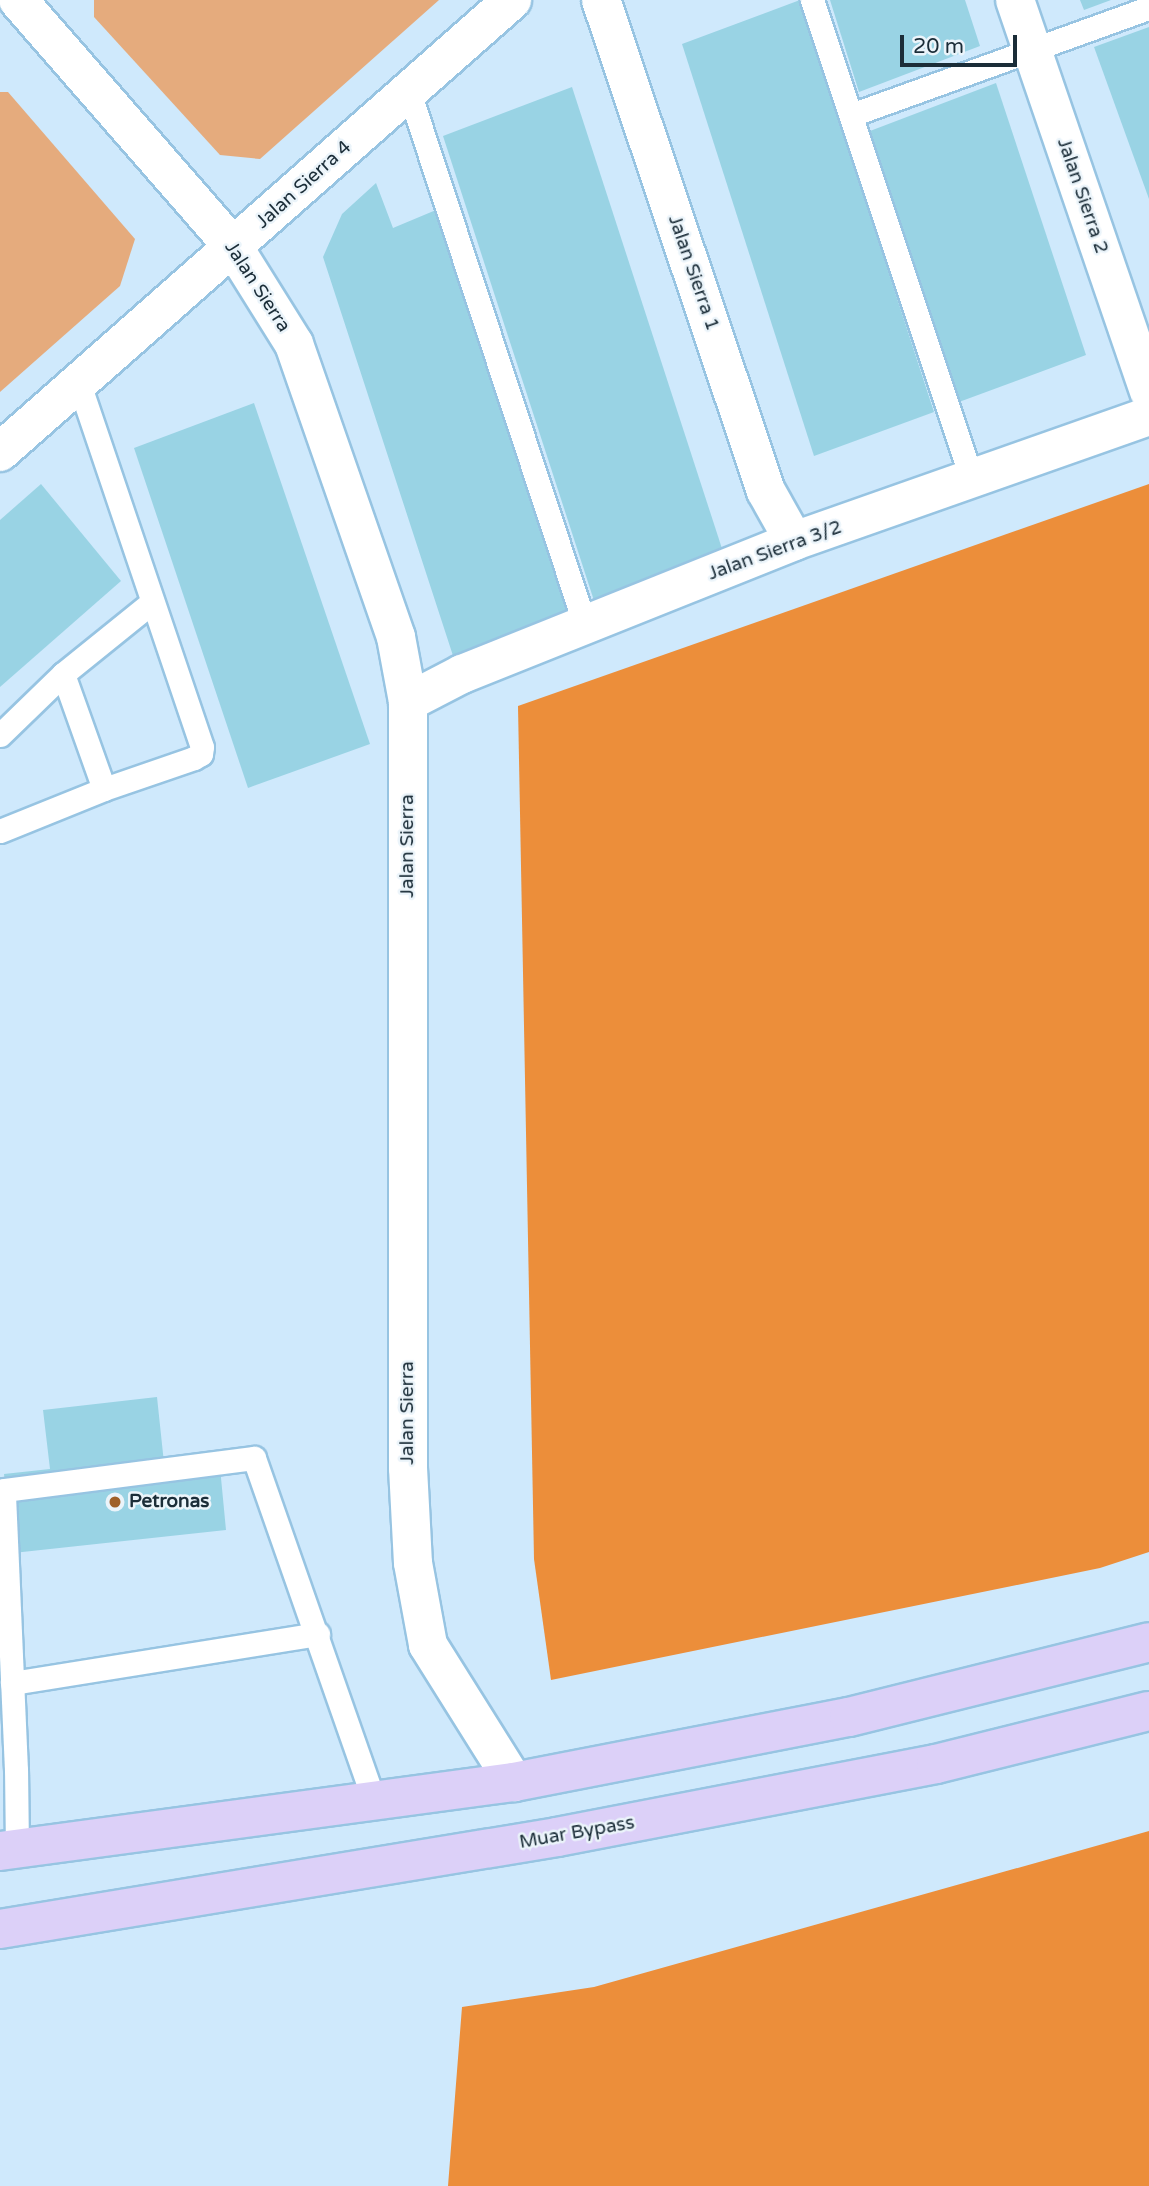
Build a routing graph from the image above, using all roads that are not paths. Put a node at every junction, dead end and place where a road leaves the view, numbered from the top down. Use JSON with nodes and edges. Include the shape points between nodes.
{"nodes":[{"id":1,"x":7,"y":0,"type":"edge"},
{"id":2,"x":18,"y":0,"type":"edge"},
{"id":3,"x":512,"y":0,"type":"edge"},
{"id":4,"x":601,"y":0,"type":"edge"},
{"id":5,"x":812,"y":0,"type":"edge"},
{"id":6,"x":1015,"y":0,"type":"edge"},
{"id":7,"x":0,"y":7,"type":"edge"},
{"id":8,"x":1149,"y":8,"type":"edge"},
{"id":9,"x":1032,"y":50,"type":"junction"},
{"id":10,"x":409,"y":92,"type":"junction"},
{"id":11,"x":851,"y":115,"type":"junction"},
{"id":12,"x":234,"y":248,"type":"junction"},
{"id":13,"x":79,"y":383,"type":"junction"},
{"id":14,"x":1149,"y":392,"type":"edge"},
{"id":15,"x":1149,"y":416,"type":"edge"},
{"id":16,"x":0,"y":452,"type":"edge"},
{"id":17,"x":972,"y":480,"type":"junction"},
{"id":18,"x":794,"y":541,"type":"junction"},
{"id":19,"x":151,"y":603,"type":"junction"},
{"id":20,"x":585,"y":625,"type":"junction"},
{"id":21,"x":63,"y":674,"type":"junction"},
{"id":22,"x":408,"y":702,"type":"junction"},
{"id":23,"x":0,"y":734,"type":"edge"},
{"id":24,"x":104,"y":789,"type":"junction"},
{"id":25,"x":0,"y":831,"type":"edge"},
{"id":26,"x":318,"y":1634,"type":"junction"},
{"id":27,"x":1149,"y":1642,"type":"edge"},
{"id":28,"x":12,"y":1683,"type":"junction"},
{"id":29,"x":1149,"y":1711,"type":"edge"},
{"id":30,"x":514,"y":1782,"type":"junction"},
{"id":31,"x":375,"y":1803,"type":"junction"},
{"id":32,"x":8,"y":1850,"type":"edge"},
{"id":33,"x":0,"y":1929,"type":"edge"}],
"edges":[{"from":1,"to":7,"type":"street"},
{"from":2,"to":12,"type":"street","name":"Jalan Sierra"},
{"from":3,"to":10,"type":"street","name":"Jalan Sierra 4"},
{"from":4,"to":18,"type":"street","name":"Jalan Sierra 1","via":[[766,491]]},
{"from":5,"to":11,"type":"lane"},
{"from":6,"to":9,"type":"street","name":"Jalan Sierra 2"},
{"from":8,"to":9,"type":"lane"},
{"from":9,"to":11,"type":"lane"},
{"from":9,"to":14,"type":"street","name":"Jalan Sierra 2"},
{"from":10,"to":12,"type":"street","name":"Jalan Sierra 4"},
{"from":10,"to":20,"type":"lane"},
{"from":11,"to":17,"type":"lane"},
{"from":12,"to":13,"type":"street","name":"Jalan Sierra 4"},
{"from":12,"to":22,"type":"street","name":"Jalan Sierra","via":[[294,344],[396,637]]},
{"from":13,"to":16,"type":"street","name":"Jalan Sierra 4"},
{"from":13,"to":19,"type":"lane"},
{"from":15,"to":17,"type":"street","name":"Jalan Sierra 3/2"},
{"from":17,"to":18,"type":"street","name":"Jalan Sierra 3/2"},
{"from":18,"to":20,"type":"street","name":"Jalan Sierra 3/2"},
{"from":19,"to":21,"type":"lane"},
{"from":19,"to":24,"type":"lane","via":[[201,754]]},
{"from":20,"to":22,"type":"street","name":"Jalan Sierra 3/2","via":[[463,674]]},
{"from":21,"to":23,"type":"lane"},
{"from":21,"to":24,"type":"lane"},
{"from":22,"to":30,"type":"street","name":"Jalan Sierra","via":[[408,1468],[413,1563],[428,1645]]},
{"from":24,"to":25,"type":"lane"},
{"from":26,"to":28,"type":"lane"},
{"from":26,"to":28,"type":"lane","via":[[254,1458],[4,1490]]},
{"from":26,"to":31,"type":"lane"},
{"from":27,"to":30,"type":"highway","via":[[849,1717]]},
{"from":28,"to":32,"type":"lane"},
{"from":29,"to":33,"type":"highway","name":"Muar Bypass","via":[[936,1764],[597,1830]]},
{"from":30,"to":31,"type":"highway"},
{"from":31,"to":32,"type":"highway"}]}
